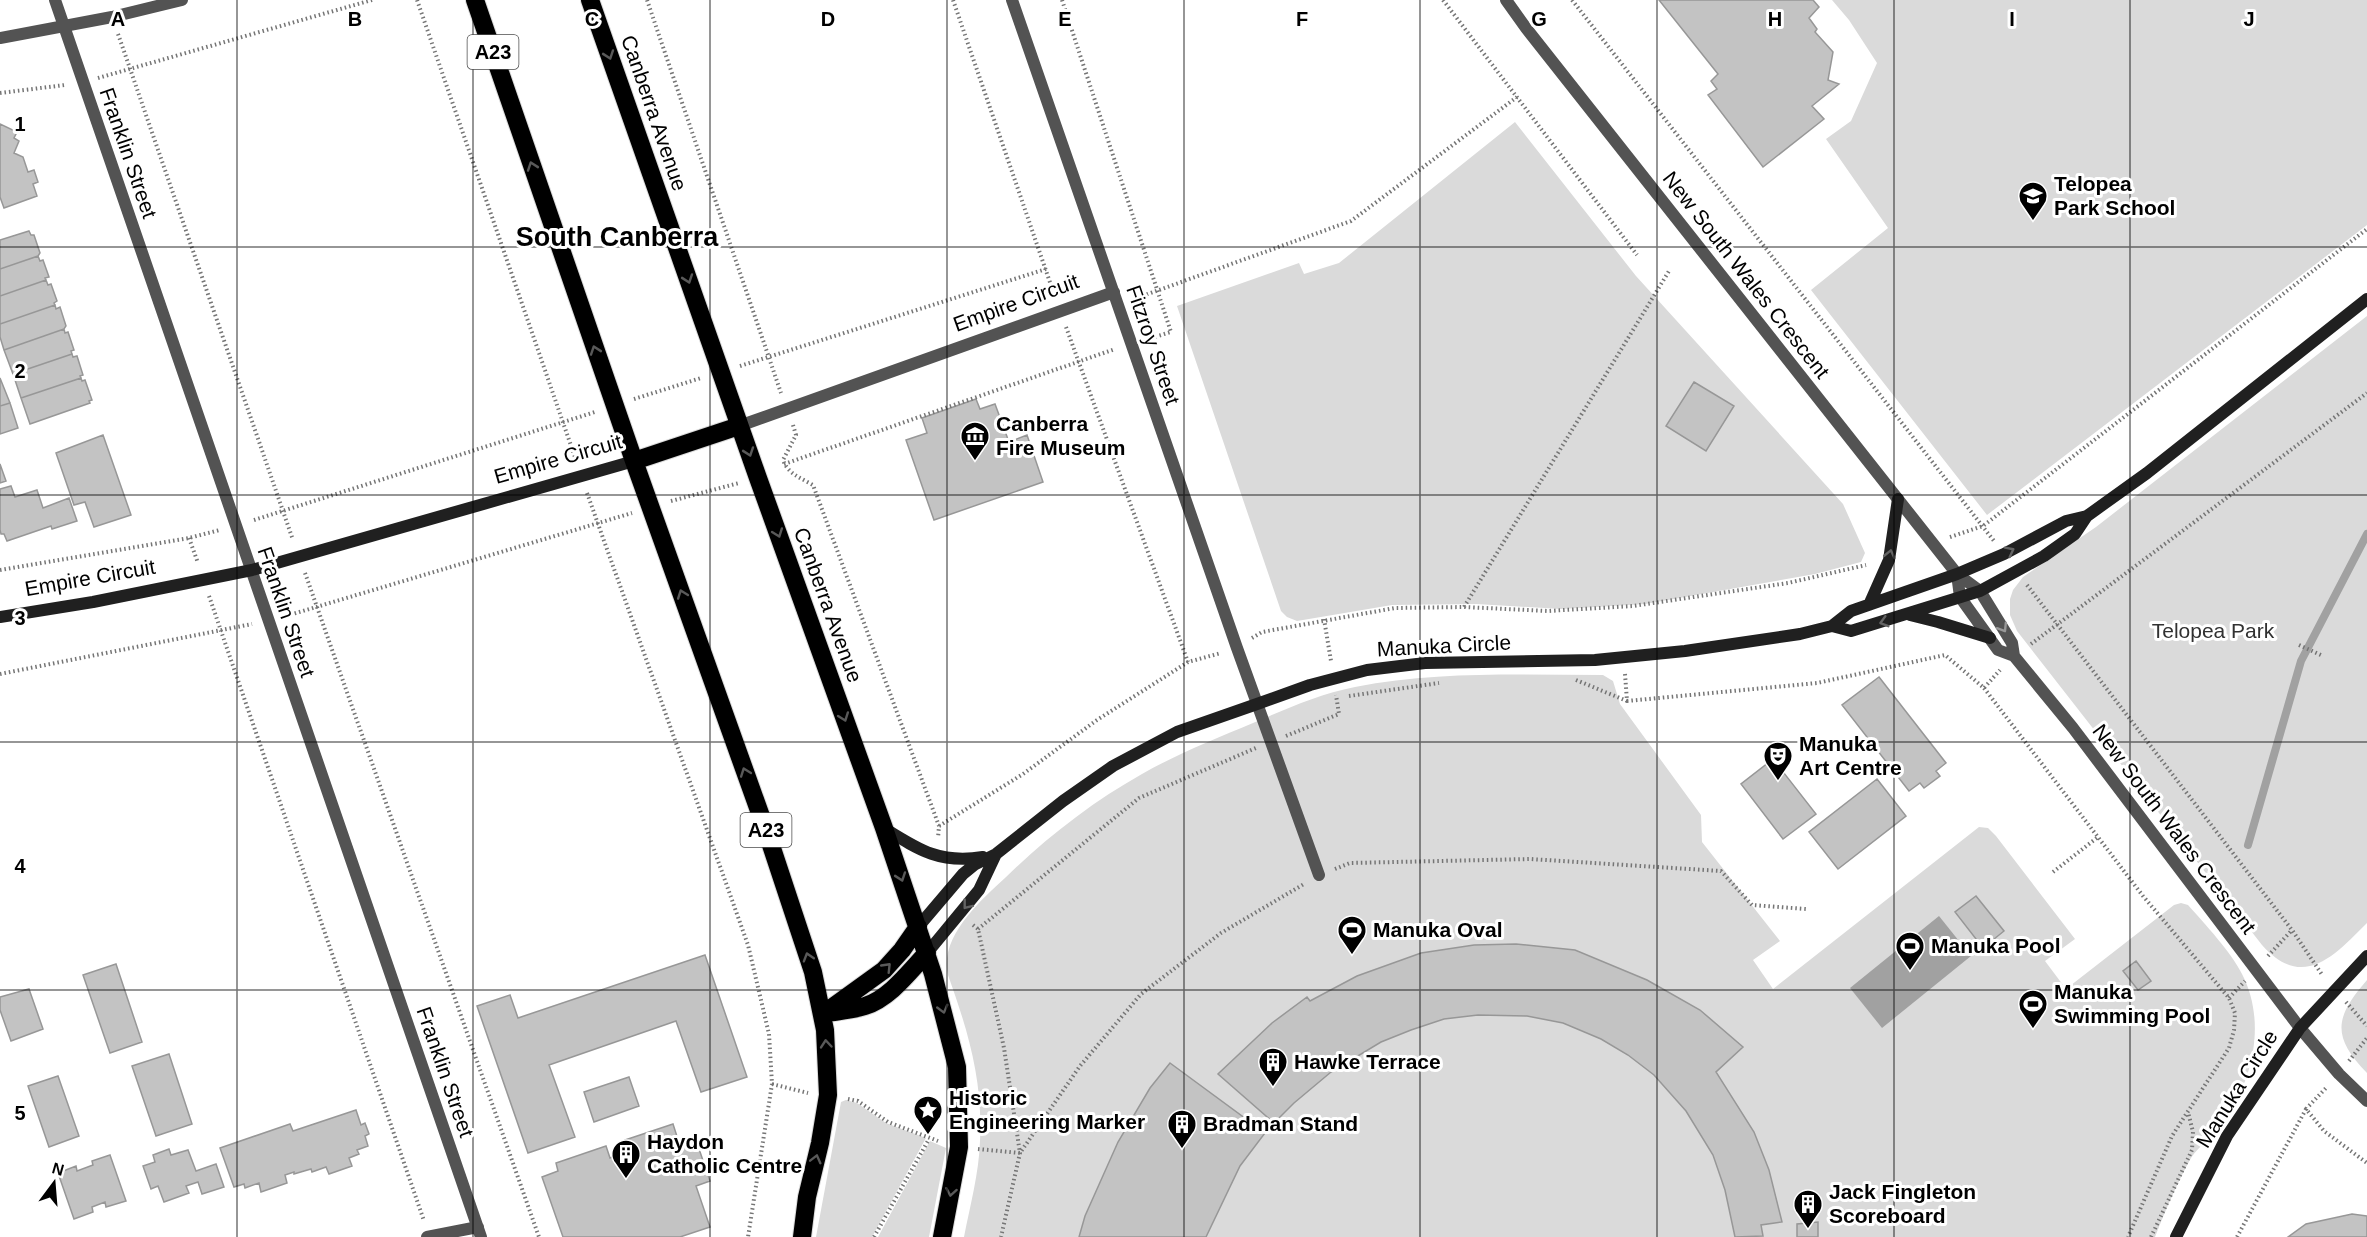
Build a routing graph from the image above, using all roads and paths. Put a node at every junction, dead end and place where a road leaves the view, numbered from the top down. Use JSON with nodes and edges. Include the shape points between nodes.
{"nodes":[{"id":1,"x":55,"y":0,"type":"edge"},
{"id":2,"x":182,"y":0,"type":"edge"},
{"id":3,"x":372,"y":0,"type":"edge"},
{"id":4,"x":417,"y":0,"type":"edge"},
{"id":5,"x":475,"y":0,"type":"edge"},
{"id":6,"x":590,"y":0,"type":"edge"},
{"id":7,"x":647,"y":0,"type":"edge"},
{"id":8,"x":953,"y":0,"type":"edge"},
{"id":9,"x":1012,"y":0,"type":"edge"},
{"id":10,"x":1062,"y":0,"type":"edge"},
{"id":11,"x":1443,"y":0,"type":"edge"},
{"id":12,"x":1506,"y":0,"type":"edge"},
{"id":13,"x":1572,"y":0,"type":"edge"},
{"id":14,"x":112,"y":17,"type":"junction"},
{"id":15,"x":64,"y":27,"type":"junction"},
{"id":16,"x":0,"y":38,"type":"edge"},
{"id":17,"x":130,"y":69,"type":"junction"},
{"id":18,"x":83,"y":82,"type":"junction"},
{"id":19,"x":0,"y":93,"type":"edge"},
{"id":20,"x":1516,"y":97,"type":"junction"},
{"id":21,"x":2367,"y":229,"type":"edge"},
{"id":22,"x":1638,"y":255,"type":"dead end"},
{"id":23,"x":1046,"y":269,"type":"junction"},
{"id":24,"x":1669,"y":271,"type":"dead end"},
{"id":25,"x":1159,"y":290,"type":"junction"},
{"id":26,"x":1114,"y":292,"type":"junction"},
{"id":27,"x":2367,"y":299,"type":"edge"},
{"id":28,"x":1118,"y":305,"type":"junction"},
{"id":29,"x":1060,"y":311,"type":"junction"},
{"id":30,"x":1131,"y":343,"type":"junction"},
{"id":31,"x":769,"y":357,"type":"junction"},
{"id":32,"x":1079,"y":362,"type":"junction"},
{"id":33,"x":721,"y":372,"type":"junction"},
{"id":34,"x":2367,"y":393,"type":"edge"},
{"id":35,"x":615,"y":406,"type":"junction"},
{"id":36,"x":787,"y":409,"type":"junction"},
{"id":37,"x":563,"y":422,"type":"junction"},
{"id":38,"x":740,"y":426,"type":"junction"},
{"id":39,"x":634,"y":462,"type":"junction"},
{"id":40,"x":784,"y":464,"type":"junction"},
{"id":41,"x":581,"y":476,"type":"junction"},
{"id":42,"x":758,"y":478,"type":"junction"},
{"id":43,"x":1898,"y":499,"type":"junction"},
{"id":44,"x":661,"y":503,"type":"dead end"},
{"id":45,"x":283,"y":511,"type":"junction"},
{"id":46,"x":2087,"y":516,"type":"junction"},
{"id":47,"x":598,"y":525,"type":"junction"},
{"id":48,"x":236,"y":526,"type":"junction"},
{"id":49,"x":1983,"y":526,"type":"junction"},
{"id":50,"x":189,"y":538,"type":"junction"},
{"id":51,"x":1933,"y":542,"type":"junction"},
{"id":52,"x":299,"y":556,"type":"junction"},
{"id":53,"x":1889,"y":560,"type":"junction"},
{"id":54,"x":0,"y":570,"type":"edge"},
{"id":55,"x":252,"y":570,"type":"junction"},
{"id":56,"x":1957,"y":574,"type":"junction"},
{"id":57,"x":204,"y":580,"type":"junction"},
{"id":58,"x":1980,"y":591,"type":"junction"},
{"id":59,"x":1960,"y":597,"type":"junction"},
{"id":60,"x":1869,"y":605,"type":"junction"},
{"id":61,"x":316,"y":607,"type":"junction"},
{"id":62,"x":1464,"y":607,"type":"junction"},
{"id":63,"x":1907,"y":615,"type":"junction"},
{"id":64,"x":0,"y":617,"type":"edge"},
{"id":65,"x":269,"y":621,"type":"junction"},
{"id":66,"x":1832,"y":626,"type":"junction"},
{"id":67,"x":2058,"y":626,"type":"junction"},
{"id":68,"x":221,"y":630,"type":"junction"},
{"id":69,"x":1990,"y":638,"type":"junction"},
{"id":70,"x":2299,"y":645,"type":"dead end"},
{"id":71,"x":1237,"y":648,"type":"junction"},
{"id":72,"x":2014,"y":656,"type":"junction"},
{"id":73,"x":2323,"y":656,"type":"dead end"},
{"id":74,"x":1624,"y":657,"type":"junction"},
{"id":75,"x":1188,"y":662,"type":"junction"},
{"id":76,"x":0,"y":674,"type":"edge"},
{"id":77,"x":1566,"y":680,"type":"dead end"},
{"id":78,"x":1447,"y":682,"type":"dead end"},
{"id":79,"x":1984,"y":688,"type":"junction"},
{"id":80,"x":1336,"y":698,"type":"dead end"},
{"id":81,"x":1627,"y":701,"type":"junction"},
{"id":82,"x":1257,"y":704,"type":"junction"},
{"id":83,"x":1339,"y":714,"type":"dead end"},
{"id":84,"x":1271,"y":742,"type":"junction"},
{"id":85,"x":884,"y":828,"type":"junction"},
{"id":86,"x":2098,"y":837,"type":"junction"},
{"id":87,"x":996,"y":854,"type":"junction"},
{"id":88,"x":2053,"y":872,"type":"dead end"},
{"id":89,"x":1319,"y":875,"type":"junction"},
{"id":90,"x":1806,"y":909,"type":"dead end"},
{"id":91,"x":918,"y":927,"type":"junction"},
{"id":92,"x":2292,"y":930,"type":"dead end"},
{"id":93,"x":927,"y":953,"type":"junction"},
{"id":94,"x":2367,"y":956,"type":"edge"},
{"id":95,"x":823,"y":1014,"type":"junction"},
{"id":96,"x":2300,"y":1028,"type":"junction"},
{"id":97,"x":772,"y":1084,"type":"junction"},
{"id":98,"x":828,"y":1095,"type":"junction"},
{"id":99,"x":2367,"y":1101,"type":"edge"},
{"id":100,"x":2188,"y":1112,"type":"junction"},
{"id":101,"x":1020,"y":1153,"type":"junction"},
{"id":102,"x":2367,"y":1163,"type":"edge"},
{"id":103,"x":479,"y":1232,"type":"edge"},
{"id":104,"x":428,"y":1237,"type":"edge"},
{"id":105,"x":539,"y":1237,"type":"edge"},
{"id":106,"x":748,"y":1237,"type":"edge"},
{"id":107,"x":802,"y":1237,"type":"edge"},
{"id":108,"x":874,"y":1237,"type":"edge"},
{"id":109,"x":942,"y":1237,"type":"edge"},
{"id":110,"x":1001,"y":1237,"type":"edge"},
{"id":111,"x":2128,"y":1237,"type":"edge"},
{"id":112,"x":2151,"y":1237,"type":"edge"},
{"id":113,"x":2176,"y":1237,"type":"edge"},
{"id":114,"x":2237,"y":1237,"type":"edge"}],
"edges":[{"from":1,"to":15,"type":"street","name":"Franklin Street"},
{"from":2,"to":14,"type":"street"},
{"from":3,"to":17,"type":"path"},
{"from":4,"to":37,"type":"path"},
{"from":35,"to":5,"type":"highway","number":"A23","one_way":true},
{"from":6,"to":33,"type":"highway","name":"Canberra Avenue","one_way":true},
{"from":7,"to":31,"type":"path"},
{"from":8,"to":23,"type":"path"},
{"from":9,"to":26,"type":"street","name":"Fitzroy Street"},
{"from":10,"to":25,"type":"path"},
{"from":11,"to":20,"type":"path"},
{"from":12,"to":43,"type":"street","name":"New South Wales Crescent"},
{"from":13,"to":49,"type":"path"},
{"from":14,"to":15,"type":"street"},
{"from":14,"to":17,"type":"path"},
{"from":15,"to":16,"type":"street"},
{"from":15,"to":18,"type":"street","name":"Franklin Street"},
{"from":17,"to":18,"type":"path"},
{"from":17,"to":45,"type":"path"},
{"from":18,"to":19,"type":"path"},
{"from":18,"to":48,"type":"street","name":"Franklin Street"},
{"from":20,"to":22,"type":"path"},
{"from":20,"to":25,"type":"path","via":[[1351,221]]},
{"from":21,"to":49,"type":"path"},
{"from":23,"to":29,"type":"path"},
{"from":23,"to":31,"type":"path"},
{"from":24,"to":62,"type":"path"},
{"from":25,"to":28,"type":"path"},
{"from":25,"to":30,"type":"path","via":[[1171,332]]},
{"from":26,"to":28,"type":"street","name":"Fitzroy Street"},
{"from":26,"to":29,"type":"street","name":"Empire Circuit"},
{"from":27,"to":46,"type":"street"},
{"from":28,"to":30,"type":"street","name":"Fitzroy Street"},
{"from":29,"to":32,"type":"path"},
{"from":29,"to":36,"type":"street","name":"Empire Circuit"},
{"from":30,"to":32,"type":"path"},
{"from":30,"to":71,"type":"street","name":"Fitzroy Street"},
{"from":31,"to":33,"type":"path"},
{"from":31,"to":36,"type":"path"},
{"from":32,"to":40,"type":"path"},
{"from":32,"to":75,"type":"path"},
{"from":33,"to":35,"type":"path"},
{"from":33,"to":38,"type":"highway","name":"Canberra Avenue"},
{"from":34,"to":67,"type":"path"},
{"from":35,"to":37,"type":"path"},
{"from":35,"to":39,"type":"highway","number":"A23"},
{"from":36,"to":38,"type":"street","name":"Empire Circuit"},
{"from":36,"to":40,"type":"path","via":[[796,435]]},
{"from":37,"to":41,"type":"path"},
{"from":37,"to":45,"type":"path"},
{"from":38,"to":39,"type":"highway","name":"Empire Circuit"},
{"from":38,"to":42,"type":"highway","name":"Canberra Avenue","one_way":true},
{"from":39,"to":41,"type":"street","name":"Empire Circuit"},
{"from":95,"to":39,"type":"highway","number":"A23","one_way":true,"via":[[793,907]]},
{"from":40,"to":75,"type":"path","via":[[787,470],[813,485],[939,826]]},
{"from":41,"to":47,"type":"path"},
{"from":41,"to":52,"type":"street","name":"Empire Circuit"},
{"from":42,"to":44,"type":"path"},
{"from":42,"to":85,"type":"highway","name":"Canberra Avenue","one_way":true},
{"from":43,"to":51,"type":"street","name":"New South Wales Crescent"},
{"from":53,"to":43,"type":"street","one_way":true},
{"from":45,"to":48,"type":"path"},
{"from":45,"to":52,"type":"path"},
{"from":56,"to":46,"type":"street","one_way":true,"via":[[2066,521]]},
{"from":46,"to":58,"type":"street","via":[[2076,534]]},
{"from":47,"to":61,"type":"path"},
{"from":47,"to":97,"type":"path","via":[[748,945],[769,1034]]},
{"from":48,"to":50,"type":"path"},
{"from":48,"to":55,"type":"street","name":"Franklin Street"},
{"from":49,"to":51,"type":"path"},
{"from":50,"to":54,"type":"path"},
{"from":50,"to":57,"type":"path"},
{"from":51,"to":56,"type":"street","name":"New South Wales Crescent"},
{"from":52,"to":55,"type":"street","name":"Empire Circuit"},
{"from":52,"to":61,"type":"path"},
{"from":53,"to":60,"type":"street"},
{"from":53,"to":62,"type":"path","via":[[1788,583],[1633,606],[1548,611]]},
{"from":55,"to":57,"type":"street","name":"Empire Circuit"},
{"from":55,"to":65,"type":"street","name":"Franklin Street"},
{"from":56,"to":58,"type":"street","name":"New South Wales Crescent"},
{"from":56,"to":59,"type":"street","name":"New South Wales Crescent"},
{"from":56,"to":60,"type":"street","name":"Manuka Circle"},
{"from":57,"to":64,"type":"street","name":"Empire Circuit"},
{"from":57,"to":68,"type":"path"},
{"from":58,"to":59,"type":"street","name":"Manuka Circle"},
{"from":58,"to":72,"type":"street","name":"New South Wales Crescent","one_way":true,"via":[[2012,643]]},
{"from":59,"to":63,"type":"street","name":"Manuka Circle"},
{"from":59,"to":69,"type":"street","name":"New South Wales Crescent"},
{"from":60,"to":66,"type":"street","name":"Manuka Circle","via":[[1851,611]]},
{"from":61,"to":65,"type":"path"},
{"from":61,"to":105,"type":"path"},
{"from":62,"to":71,"type":"path","via":[[1395,608],[1324,620],[1262,632]]},
{"from":63,"to":66,"type":"street","name":"Manuka Circle","one_way":true,"via":[[1851,631]]},
{"from":63,"to":69,"type":"street"},
{"from":65,"to":68,"type":"path"},
{"from":65,"to":103,"type":"street","name":"Franklin Street"},
{"from":66,"to":74,"type":"street","name":"Manuka Circle","via":[[1800,634]]},
{"from":67,"to":72,"type":"path"},
{"from":67,"to":92,"type":"path"},
{"from":68,"to":76,"type":"path"},
{"from":68,"to":104,"type":"path"},
{"from":69,"to":72,"type":"street","name":"New South Wales Crescent","via":[[1998,650]]},
{"from":70,"to":73,"type":"path"},
{"from":71,"to":75,"type":"path"},
{"from":71,"to":82,"type":"street","name":"Fitzroy Street"},
{"from":72,"to":79,"type":"path"},
{"from":72,"to":96,"type":"street","name":"New South Wales Crescent"},
{"from":74,"to":81,"type":"path"},
{"from":74,"to":82,"type":"street","name":"Manuka Circle","via":[[1378,668],[1310,685]]},
{"from":77,"to":81,"type":"path","via":[[1578,680]]},
{"from":78,"to":80,"type":"path"},
{"from":79,"to":81,"type":"path","via":[[1945,655],[1817,683]]},
{"from":79,"to":86,"type":"path"},
{"from":82,"to":84,"type":"street","name":"Fitzroy Street"},
{"from":82,"to":87,"type":"street","name":"Manuka Circle","via":[[1177,732],[1113,766]]},
{"from":83,"to":84,"type":"path"},
{"from":84,"to":89,"type":"street","name":"Fitzroy Street"},
{"from":84,"to":101,"type":"path","via":[[1139,798],[978,929],[1004,1048]]},
{"from":85,"to":87,"type":"street","via":[[921,851],[947,859]]},
{"from":85,"to":91,"type":"highway","name":"Canberra Avenue","one_way":true},
{"from":86,"to":88,"type":"path"},
{"from":86,"to":100,"type":"path","via":[[2229,998],[2235,1013],[2229,1048]]},
{"from":87,"to":91,"type":"street","name":"Manuka Circle","via":[[963,874]]},
{"from":87,"to":93,"type":"street","name":"Manuka Circle","one_way":true,"via":[[979,890]]},
{"from":89,"to":90,"type":"path","via":[[1350,863],[1530,859],[1721,871],[1752,905]]},
{"from":89,"to":101,"type":"path","via":[[1221,933],[1141,994],[1080,1066]]},
{"from":91,"to":93,"type":"highway","name":"Canberra Avenue"},
{"from":95,"to":91,"type":"highway","one_way":true,"via":[[884,970]]},
{"from":93,"to":95,"type":"highway","via":[[874,1002]]},
{"from":93,"to":109,"type":"highway","name":"Canberra Avenue","one_way":true,"via":[[957,1067],[959,1147]]},
{"from":94,"to":96,"type":"street"},
{"from":98,"to":95,"type":"highway","number":"A23","one_way":true},
{"from":96,"to":99,"type":"street","name":"New South Wales Crescent"},
{"from":96,"to":113,"type":"street","name":"Manuka Circle","via":[[2227,1136]]},
{"from":97,"to":98,"type":"path"},
{"from":97,"to":106,"type":"path"},
{"from":107,"to":98,"type":"highway","number":"A23","one_way":true},
{"from":98,"to":108,"type":"path","via":[[858,1101],[888,1122],[929,1138]]},
{"from":100,"to":111,"type":"path","via":[[2172,1136]]},
{"from":100,"to":112,"type":"path","via":[[2192,1150]]},
{"from":101,"to":110,"type":"path"},
{"from":102,"to":114,"type":"path","via":[[2324,1131],[2306,1109]]},
{"from":103,"to":104,"type":"street"}]}
